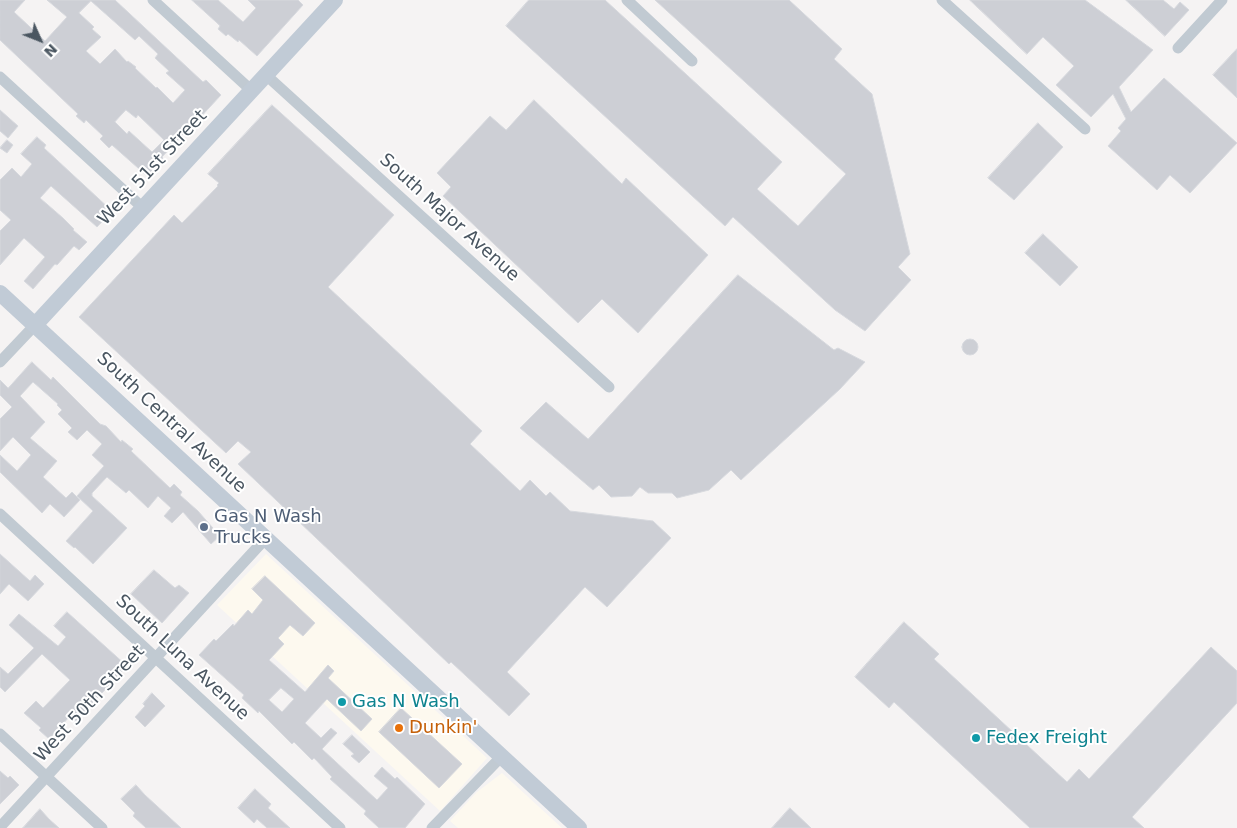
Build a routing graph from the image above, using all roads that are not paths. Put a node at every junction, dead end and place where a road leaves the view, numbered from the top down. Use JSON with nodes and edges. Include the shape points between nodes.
{"nodes":[{"id":1,"x":153,"y":0,"type":"edge"},
{"id":2,"x":335,"y":0,"type":"edge"},
{"id":3,"x":627,"y":0,"type":"edge"},
{"id":4,"x":942,"y":0,"type":"edge"},
{"id":5,"x":1222,"y":0,"type":"edge"},
{"id":6,"x":1178,"y":48,"type":"dead end"},
{"id":7,"x":692,"y":60,"type":"dead end"},
{"id":8,"x":266,"y":75,"type":"junction"},
{"id":9,"x":0,"y":76,"type":"edge"},
{"id":10,"x":252,"y":91,"type":"junction"},
{"id":11,"x":1085,"y":129,"type":"dead end"},
{"id":12,"x":143,"y":208,"type":"junction"},
{"id":13,"x":0,"y":293,"type":"edge"},
{"id":14,"x":35,"y":325,"type":"junction"},
{"id":15,"x":0,"y":362,"type":"edge"},
{"id":16,"x":609,"y":387,"type":"dead end"},
{"id":17,"x":0,"y":514,"type":"edge"},
{"id":18,"x":266,"y":538,"type":"junction"},
{"id":19,"x":156,"y":658,"type":"junction"},
{"id":20,"x":0,"y":734,"type":"edge"},
{"id":21,"x":502,"y":756,"type":"junction"},
{"id":22,"x":46,"y":776,"type":"junction"},
{"id":23,"x":0,"y":827,"type":"edge"},
{"id":24,"x":102,"y":828,"type":"edge"},
{"id":25,"x":340,"y":828,"type":"edge"},
{"id":26,"x":432,"y":828,"type":"edge"},
{"id":27,"x":580,"y":828,"type":"edge"}],
"edges":[{"from":1,"to":10,"type":"street"},
{"from":2,"to":8,"type":"main road","name":"West 51st Street"},
{"from":3,"to":7,"type":"street"},
{"from":4,"to":11,"type":"street"},
{"from":5,"to":6,"type":"street"},
{"from":8,"to":10,"type":"main road","name":"West 51st Street"},
{"from":8,"to":16,"type":"street","name":"South Major Avenue"},
{"from":9,"to":12,"type":"street"},
{"from":10,"to":12,"type":"main road","name":"West 51st Street"},
{"from":12,"to":14,"type":"main road","name":"West 51st Street"},
{"from":13,"to":14,"type":"main road","name":"South Central Avenue"},
{"from":14,"to":15,"type":"street","name":"West 51st Street"},
{"from":14,"to":18,"type":"main road","name":"South Central Avenue"},
{"from":17,"to":19,"type":"street","name":"South Luna Avenue"},
{"from":18,"to":19,"type":"street","name":"West 50th Street"},
{"from":18,"to":21,"type":"main road","name":"South Central Avenue"},
{"from":19,"to":22,"type":"street","name":"West 50th Street"},
{"from":19,"to":25,"type":"street","name":"South Luna Avenue"},
{"from":20,"to":22,"type":"street"},
{"from":21,"to":26,"type":"street"},
{"from":21,"to":27,"type":"main road","name":"South Central Avenue"},
{"from":22,"to":23,"type":"street","name":"West 50th Street"},
{"from":22,"to":24,"type":"street"}]}
